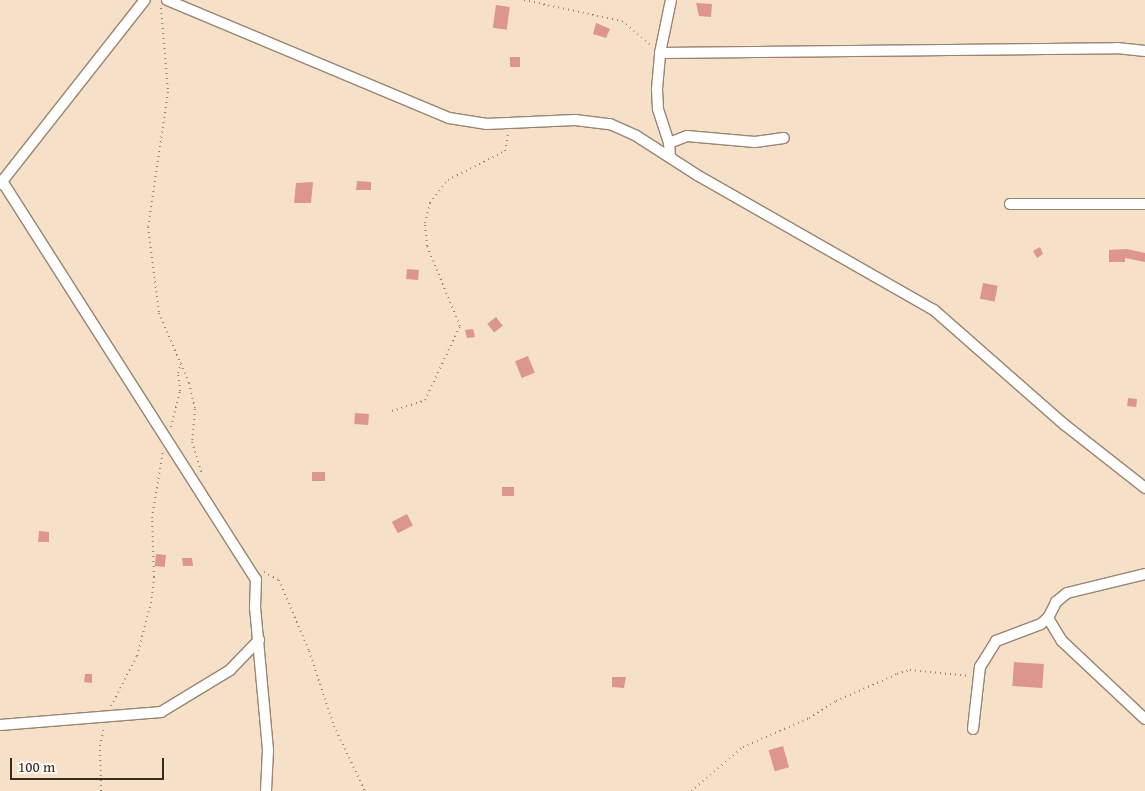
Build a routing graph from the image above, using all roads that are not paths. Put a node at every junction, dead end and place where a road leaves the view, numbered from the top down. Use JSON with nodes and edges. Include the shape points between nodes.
{"nodes":[{"id":1,"x":145,"y":0,"type":"edge"},
{"id":2,"x":167,"y":0,"type":"edge"},
{"id":3,"x":671,"y":0,"type":"edge"},
{"id":4,"x":1145,"y":51,"type":"edge"},
{"id":5,"x":660,"y":53,"type":"junction"},
{"id":6,"x":784,"y":138,"type":"dead end"},
{"id":7,"x":669,"y":143,"type":"junction"},
{"id":8,"x":670,"y":156,"type":"junction"},
{"id":9,"x":1,"y":182,"type":"edge"},
{"id":10,"x":1010,"y":204,"type":"dead end"},
{"id":11,"x":1145,"y":204,"type":"edge"},
{"id":12,"x":1145,"y":488,"type":"edge"},
{"id":13,"x":1145,"y":574,"type":"edge"},
{"id":14,"x":1048,"y":618,"type":"junction"},
{"id":15,"x":259,"y":640,"type":"junction"},
{"id":16,"x":1145,"y":719,"type":"edge"},
{"id":17,"x":0,"y":725,"type":"edge"},
{"id":18,"x":973,"y":729,"type":"dead end"},
{"id":19,"x":266,"y":791,"type":"edge"}],
"edges":[{"from":1,"to":9,"type":"street"},
{"from":2,"to":8,"type":"street","via":[[450,118],[510,124],[575,120],[610,124]]},
{"from":3,"to":5,"type":"street"},
{"from":4,"to":5,"type":"street","via":[[1117,48]]},
{"from":5,"to":7,"type":"street","via":[[658,109]]},
{"from":6,"to":7,"type":"street","via":[[755,142],[687,136]]},
{"from":7,"to":8,"type":"street"},
{"from":8,"to":12,"type":"street","via":[[934,310],[1065,425]]},
{"from":9,"to":15,"type":"street","via":[[256,579]]},
{"from":10,"to":11,"type":"street"},
{"from":13,"to":14,"type":"street","via":[[1067,593],[1056,602]]},
{"from":14,"to":16,"type":"street","via":[[1062,641]]},
{"from":14,"to":18,"type":"street","via":[[996,641],[988,652],[978,677]]},
{"from":15,"to":17,"type":"street","via":[[230,670],[161,712]]},
{"from":15,"to":19,"type":"street","via":[[268,750]]}]}
